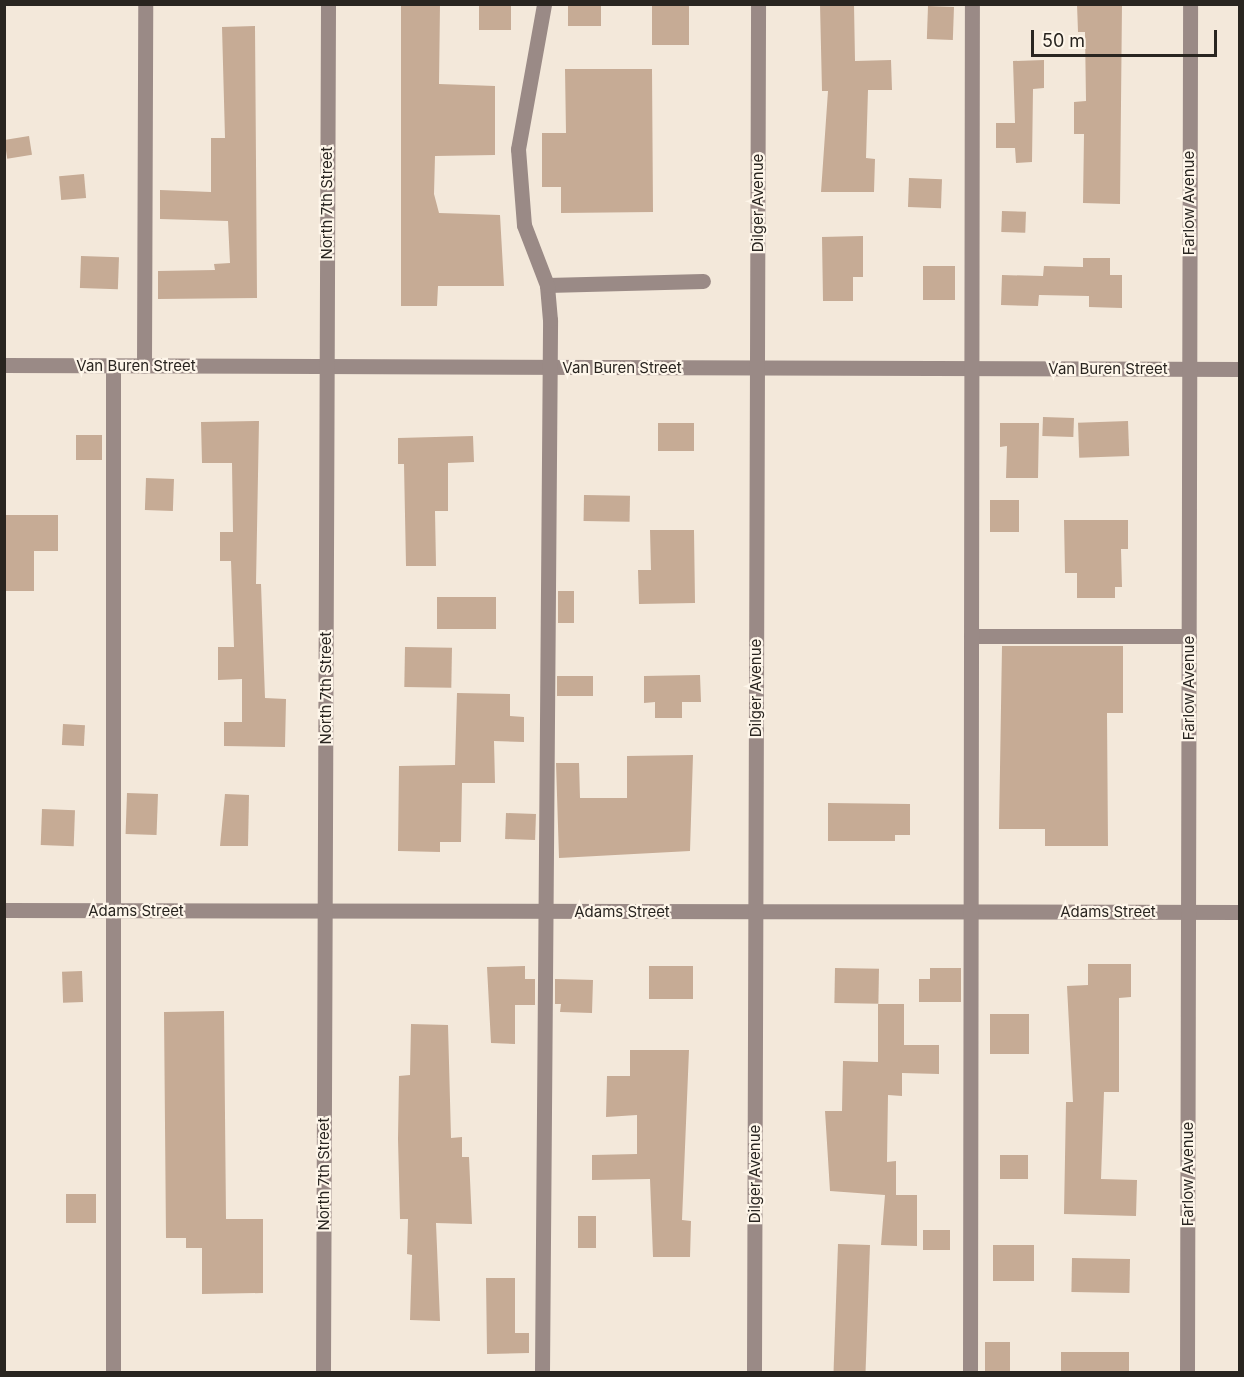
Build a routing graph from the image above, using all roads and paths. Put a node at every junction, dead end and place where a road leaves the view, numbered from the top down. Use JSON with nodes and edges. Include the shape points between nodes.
{"nodes":[{"id":1,"x":145,"y":4,"type":"edge"},
{"id":2,"x":328,"y":4,"type":"edge"},
{"id":3,"x":544,"y":4,"type":"edge"},
{"id":4,"x":758,"y":4,"type":"edge"},
{"id":5,"x":972,"y":4,"type":"edge"},
{"id":6,"x":1190,"y":4,"type":"edge"},
{"id":7,"x":703,"y":281,"type":"dead end"},
{"id":8,"x":547,"y":285,"type":"junction"},
{"id":9,"x":4,"y":365,"type":"edge"},
{"id":10,"x":112,"y":366,"type":"junction"},
{"id":11,"x":144,"y":366,"type":"junction"},
{"id":12,"x":326,"y":366,"type":"junction"},
{"id":13,"x":550,"y":367,"type":"junction"},
{"id":14,"x":758,"y":369,"type":"junction"},
{"id":15,"x":973,"y":369,"type":"junction"},
{"id":16,"x":1188,"y":369,"type":"junction"},
{"id":17,"x":1239,"y":369,"type":"edge"},
{"id":18,"x":971,"y":636,"type":"junction"},
{"id":19,"x":1189,"y":636,"type":"junction"},
{"id":20,"x":4,"y":910,"type":"edge"},
{"id":21,"x":112,"y":911,"type":"junction"},
{"id":22,"x":755,"y":911,"type":"junction"},
{"id":23,"x":326,"y":912,"type":"junction"},
{"id":24,"x":542,"y":912,"type":"junction"},
{"id":25,"x":969,"y":912,"type":"junction"},
{"id":26,"x":1190,"y":912,"type":"junction"},
{"id":27,"x":1239,"y":912,"type":"edge"},
{"id":28,"x":113,"y":1372,"type":"edge"},
{"id":29,"x":323,"y":1372,"type":"edge"},
{"id":30,"x":542,"y":1372,"type":"edge"},
{"id":31,"x":754,"y":1372,"type":"edge"},
{"id":32,"x":970,"y":1372,"type":"edge"},
{"id":33,"x":1187,"y":1372,"type":"edge"}],
"edges":[{"from":1,"to":11,"type":"street"},
{"from":2,"to":12,"type":"street","name":"North 7th Street"},
{"from":3,"to":8,"type":"street","via":[[518,149],[524,225]]},
{"from":4,"to":14,"type":"street","name":"Dilger Avenue"},
{"from":5,"to":15,"type":"street"},
{"from":6,"to":16,"type":"street","name":"Farlow Avenue"},
{"from":7,"to":8,"type":"street"},
{"from":8,"to":13,"type":"street"},
{"from":9,"to":10,"type":"street","name":"Van Buren Street"},
{"from":10,"to":11,"type":"street","name":"Van Buren Street"},
{"from":10,"to":21,"type":"street"},
{"from":11,"to":12,"type":"street","name":"Van Buren Street"},
{"from":12,"to":13,"type":"street","name":"Van Buren Street"},
{"from":12,"to":23,"type":"street","name":"North 7th Street"},
{"from":13,"to":14,"type":"street","name":"Van Buren Street"},
{"from":13,"to":24,"type":"street"},
{"from":14,"to":15,"type":"street","name":"Van Buren Street"},
{"from":14,"to":22,"type":"street","name":"Dilger Avenue"},
{"from":15,"to":16,"type":"street","name":"Van Buren Street"},
{"from":15,"to":18,"type":"street"},
{"from":16,"to":17,"type":"street","name":"Van Buren Street"},
{"from":16,"to":19,"type":"street","name":"Farlow Avenue"},
{"from":18,"to":19,"type":"street"},
{"from":18,"to":25,"type":"street"},
{"from":19,"to":26,"type":"street","name":"Farlow Avenue"},
{"from":20,"to":21,"type":"street","name":"Adams Street"},
{"from":21,"to":23,"type":"street","name":"Adams Street"},
{"from":21,"to":28,"type":"street"},
{"from":22,"to":24,"type":"street","name":"Adams Street"},
{"from":22,"to":25,"type":"street","name":"Adams Street"},
{"from":22,"to":31,"type":"street","name":"Dilger Avenue"},
{"from":23,"to":24,"type":"street","name":"Adams Street"},
{"from":23,"to":29,"type":"street","name":"North 7th Street"},
{"from":24,"to":30,"type":"street"},
{"from":25,"to":26,"type":"street","name":"Adams Street"},
{"from":25,"to":32,"type":"street"},
{"from":26,"to":27,"type":"street","name":"Adams Street"},
{"from":26,"to":33,"type":"street","name":"Farlow Avenue"}]}
